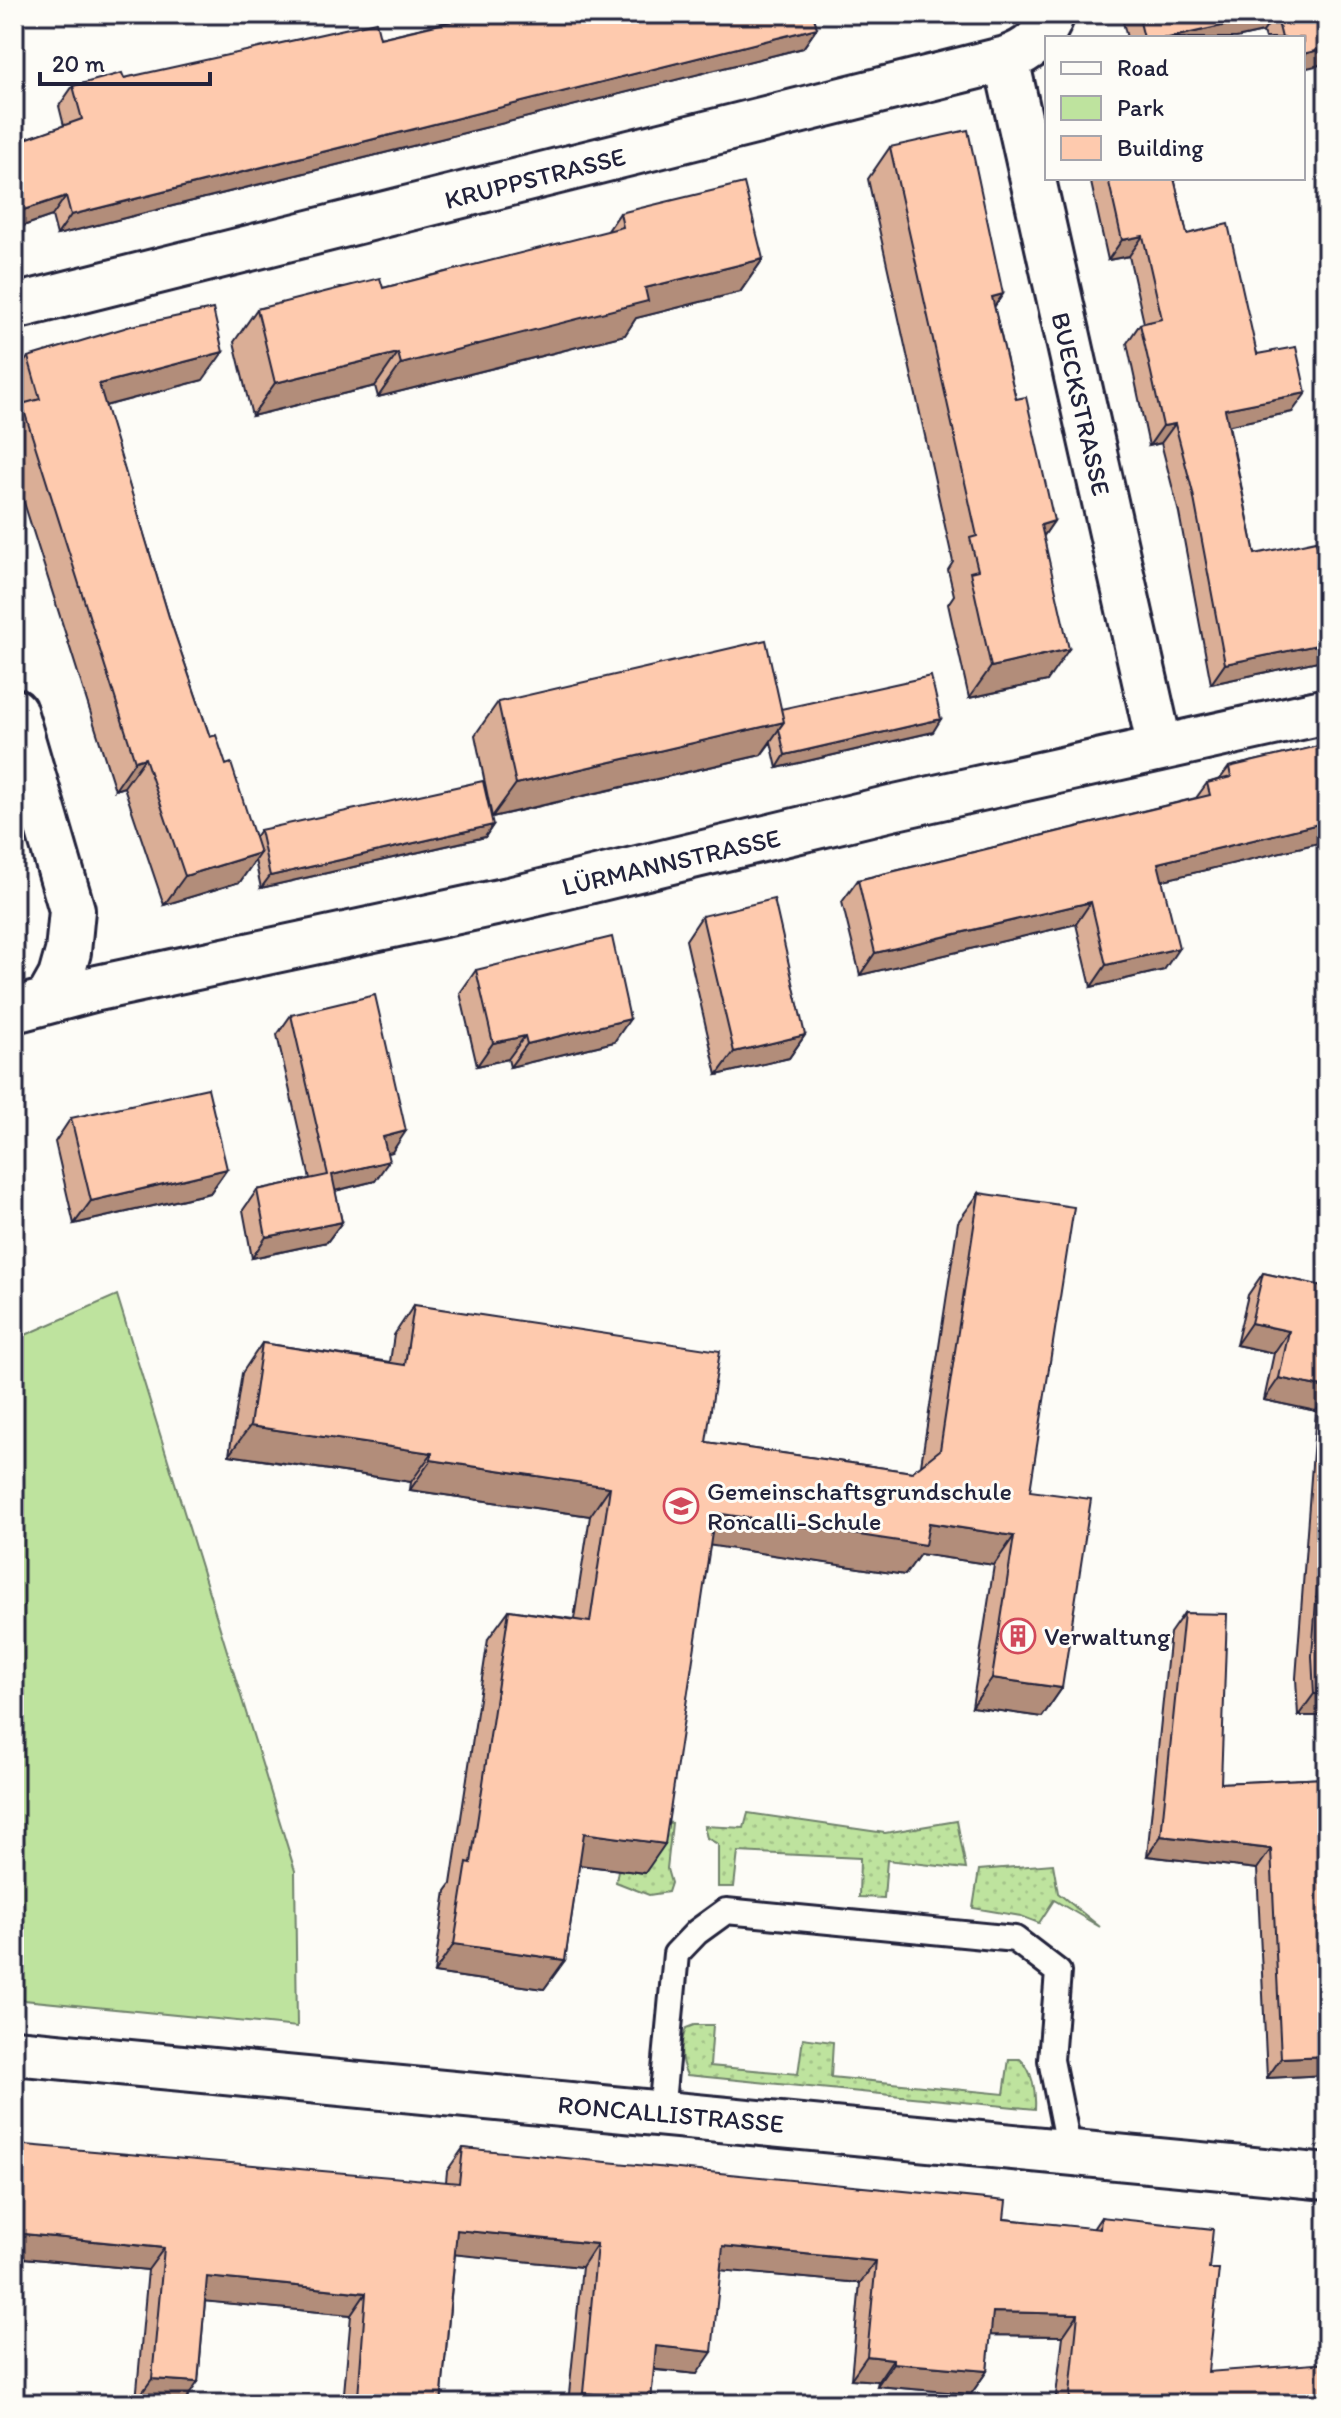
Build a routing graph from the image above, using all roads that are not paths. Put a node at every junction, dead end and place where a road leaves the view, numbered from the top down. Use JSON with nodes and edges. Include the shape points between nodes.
{"nodes":[{"id":1,"x":1049,"y":22,"type":"edge"},
{"id":2,"x":1006,"y":59,"type":"junction"},
{"id":3,"x":14,"y":307,"type":"edge"},
{"id":4,"x":14,"y":711,"type":"edge"},
{"id":5,"x":1327,"y":711,"type":"edge"},
{"id":6,"x":1160,"y":748,"type":"junction"},
{"id":7,"x":31,"y":1005,"type":"edge"},
{"id":8,"x":14,"y":2052,"type":"edge"},
{"id":9,"x":661,"y":2113,"type":"junction"},
{"id":10,"x":1069,"y":2151,"type":"junction"},
{"id":11,"x":1327,"y":2177,"type":"edge"}],
"edges":[{"from":1,"to":2,"type":"street","name":"KRUPPSTRASSE","via":[[1030,50]]},
{"from":2,"to":3,"type":"street","name":"KRUPPSTRASSE"},
{"from":2,"to":6,"type":"street","name":"BUECKSTRASSE"},
{"from":4,"to":7,"type":"street","via":[[72,910],[61,977]]},
{"from":5,"to":6,"type":"street","name":"LÜRMANNSTRASSE"},
{"from":6,"to":7,"type":"street","name":"LÜRMANNSTRASSE"},
{"from":8,"to":9,"type":"street","name":"RONCALLISTRASSE"},
{"from":9,"to":10,"type":"street","name":"RONCALLISTRASSE"},
{"from":9,"to":10,"type":"lane","via":[[676,1954],[726,1911],[1015,1939],[1058,1972],[1051,2060]]},
{"from":10,"to":11,"type":"street","name":"RONCALLISTRASSE"}]}
